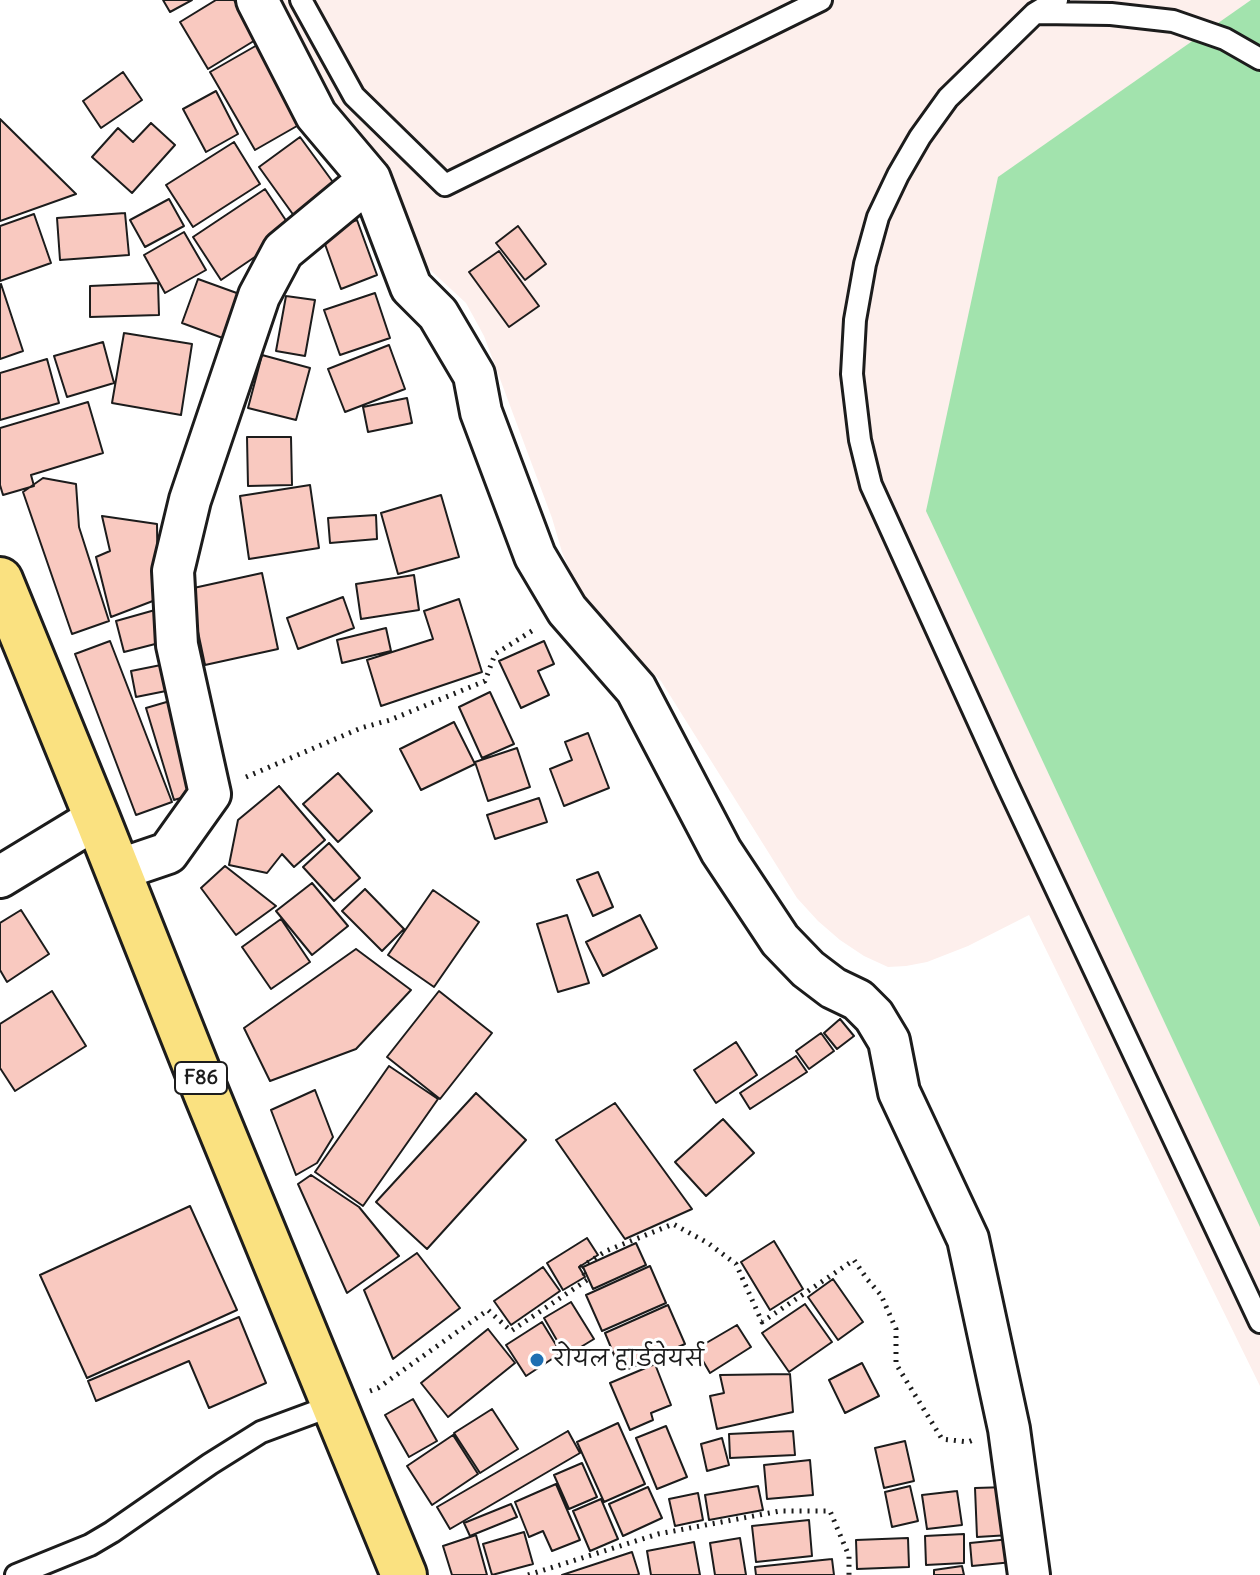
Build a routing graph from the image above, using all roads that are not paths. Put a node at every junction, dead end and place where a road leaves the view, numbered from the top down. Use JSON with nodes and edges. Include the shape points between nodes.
{"nodes":[{"id":1,"x":257,"y":0,"type":"edge"},
{"id":2,"x":301,"y":0,"type":"edge"},
{"id":3,"x":821,"y":0,"type":"edge"},
{"id":4,"x":1057,"y":0,"type":"edge"},
{"id":5,"x":1035,"y":13,"type":"junction"},
{"id":6,"x":1260,"y":59,"type":"edge"},
{"id":7,"x":370,"y":179,"type":"junction"},
{"id":8,"x":0,"y":580,"type":"edge"},
{"id":9,"x":97,"y":818,"type":"junction"},
{"id":10,"x":118,"y":870,"type":"junction"},
{"id":11,"x":0,"y":877,"type":"edge"},
{"id":12,"x":1260,"y":1322,"type":"edge"},
{"id":13,"x":334,"y":1405,"type":"junction"},
{"id":14,"x":16,"y":1575,"type":"edge"},
{"id":15,"x":403,"y":1575,"type":"edge"},
{"id":16,"x":1029,"y":1575,"type":"edge"}],
"edges":[{"from":1,"to":7,"type":"street","via":[[316,115]]},
{"from":2,"to":3,"type":"lane","via":[[354,96],[445,185]]},
{"from":4,"to":5,"type":"lane"},
{"from":5,"to":6,"type":"lane","via":[[1173,21],[1225,39]]},
{"from":5,"to":12,"type":"lane","via":[[948,98],[920,137],[878,217],[855,320],[852,374],[860,440],[871,485]]},
{"from":7,"to":10,"type":"street","via":[[283,251],[259,296],[190,500],[173,571],[177,645],[210,794],[168,853]]},
{"from":7,"to":16,"type":"street","via":[[411,287],[438,314],[474,375],[481,412],[535,556],[567,610],[636,689],[721,851],[780,940],[808,969],[858,1000],[889,1041],[899,1092],[968,1239],[1009,1429]]},
{"from":8,"to":9,"type":"main road","number":"F86"},
{"from":9,"to":10,"type":"main road","number":"F86"},
{"from":9,"to":11,"type":"street"},
{"from":10,"to":13,"type":"main road","number":"F86"},
{"from":13,"to":14,"type":"lane","via":[[261,1432],[90,1545]]},
{"from":13,"to":15,"type":"main road","number":"F86"}]}
